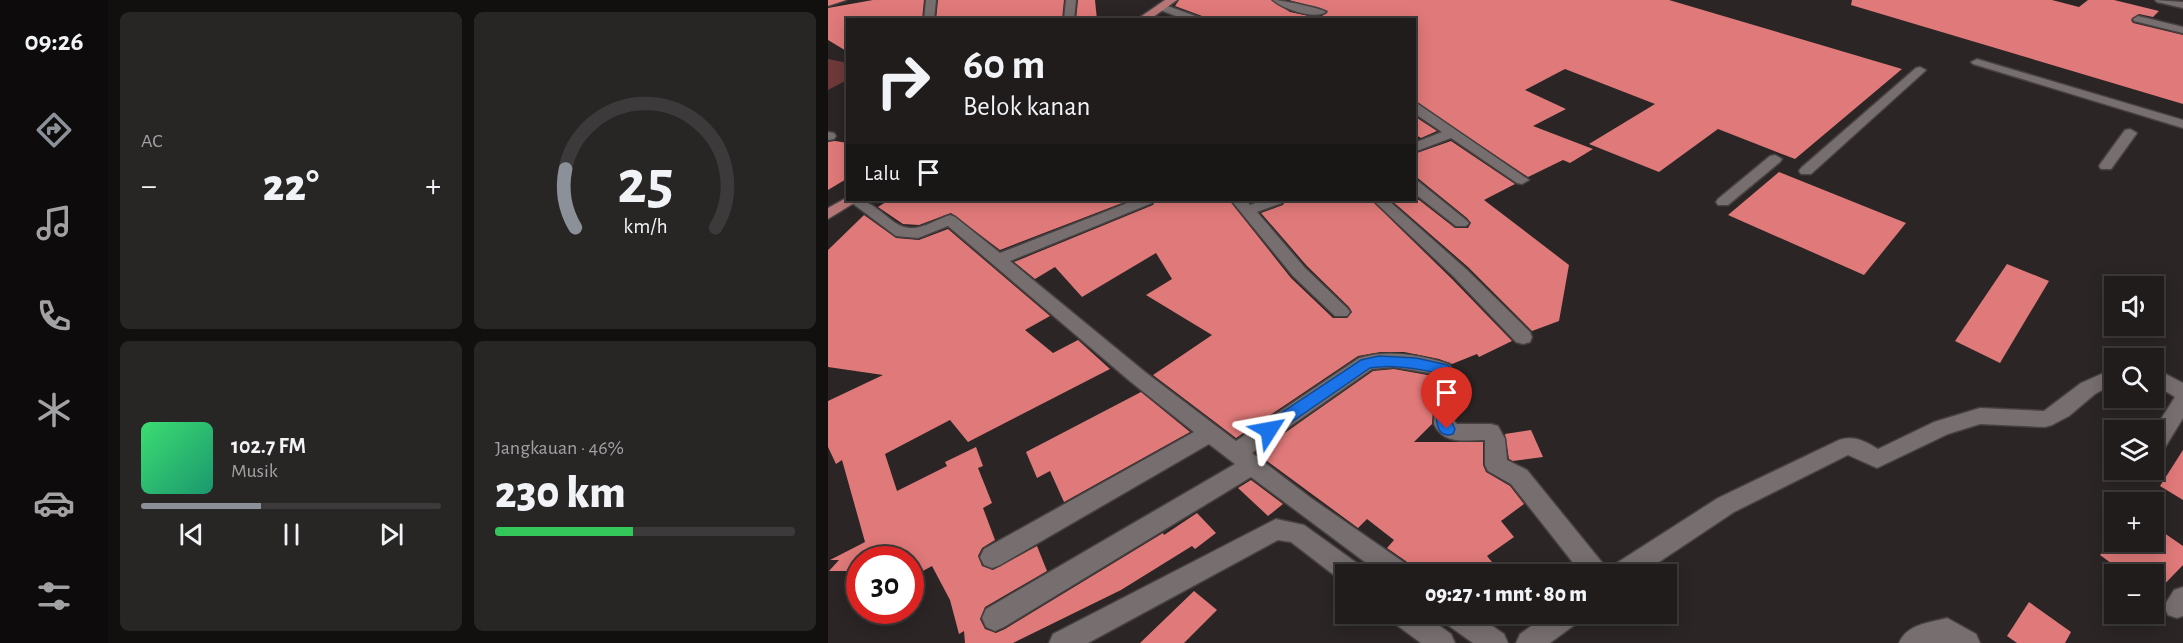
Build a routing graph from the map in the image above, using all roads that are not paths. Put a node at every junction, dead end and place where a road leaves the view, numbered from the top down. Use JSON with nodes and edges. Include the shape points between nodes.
{"nodes":[{"id":1,"x":841,"y":0,"type":"edge"},
{"id":2,"x":931,"y":0,"type":"edge"},
{"id":3,"x":1071,"y":0,"type":"edge"},
{"id":4,"x":1172,"y":0,"type":"edge"},
{"id":5,"x":1278,"y":0,"type":"edge"},
{"id":6,"x":2160,"y":0,"type":"edge"},
{"id":7,"x":828,"y":3,"type":"edge"},
{"id":8,"x":2182,"y":4,"type":"edge"},
{"id":9,"x":1162,"y":6,"type":"junction"},
{"id":10,"x":1321,"y":12,"type":"dead end"},
{"id":11,"x":929,"y":18,"type":"edge"},
{"id":12,"x":1069,"y":18,"type":"edge"},
{"id":13,"x":1144,"y":18,"type":"edge"},
{"id":14,"x":1192,"y":18,"type":"edge"},
{"id":15,"x":2138,"y":19,"type":"dead end"},
{"id":16,"x":2183,"y":30,"type":"edge"},
{"id":17,"x":1977,"y":62,"type":"dead end"},
{"id":18,"x":1920,"y":70,"type":"dead end"},
{"id":19,"x":1416,"y":107,"type":"edge"},
{"id":20,"x":2183,"y":124,"type":"edge"},
{"id":21,"x":1451,"y":133,"type":"junction"},
{"id":22,"x":2130,"y":133,"type":"dead end"},
{"id":23,"x":1416,"y":147,"type":"edge"},
{"id":24,"x":1775,"y":159,"type":"dead end"},
{"id":25,"x":2106,"y":166,"type":"dead end"},
{"id":26,"x":1806,"y":171,"type":"dead end"},
{"id":27,"x":1522,"y":180,"type":"dead end"},
{"id":28,"x":1416,"y":188,"type":"edge"},
{"id":29,"x":1145,"y":201,"type":"edge"},
{"id":30,"x":1270,"y":201,"type":"edge"},
{"id":31,"x":1381,"y":201,"type":"edge"},
{"id":32,"x":1723,"y":202,"type":"dead end"},
{"id":33,"x":841,"y":205,"type":"edge"},
{"id":34,"x":1242,"y":205,"type":"edge"},
{"id":35,"x":1461,"y":223,"type":"dead end"},
{"id":36,"x":1000,"y":259,"type":"junction"},
{"id":37,"x":1341,"y":312,"type":"dead end"},
{"id":38,"x":1522,"y":337,"type":"dead end"},
{"id":39,"x":2104,"y":381,"type":"edge"},
{"id":40,"x":2164,"y":381,"type":"edge"},
{"id":41,"x":2183,"y":392,"type":"edge"},
{"id":42,"x":2183,"y":401,"type":"edge"},
{"id":43,"x":1211,"y":432,"type":"junction"},
{"id":44,"x":2164,"y":432,"type":"edge"},
{"id":45,"x":1245,"y":458,"type":"junction"},
{"id":46,"x":992,"y":557,"type":"dead end"},
{"id":47,"x":1339,"y":564,"type":"edge"},
{"id":48,"x":1386,"y":564,"type":"edge"},
{"id":49,"x":1588,"y":564,"type":"edge"},
{"id":50,"x":1635,"y":564,"type":"edge"},
{"id":51,"x":995,"y":618,"type":"dead end"},
{"id":52,"x":1416,"y":624,"type":"edge"},
{"id":53,"x":1468,"y":624,"type":"edge"},
{"id":54,"x":1555,"y":624,"type":"edge"},
{"id":55,"x":1079,"y":640,"type":"edge"},
{"id":56,"x":1442,"y":643,"type":"edge"},
{"id":57,"x":1495,"y":643,"type":"edge"},
{"id":58,"x":1529,"y":643,"type":"edge"},
{"id":59,"x":1912,"y":643,"type":"edge"},
{"id":60,"x":1967,"y":643,"type":"edge"}],
"edges":[{"from":1,"to":7,"type":"highway"},
{"from":2,"to":11,"type":"street"},
{"from":3,"to":12,"type":"street"},
{"from":4,"to":9,"type":"main road"},
{"from":5,"to":10,"type":"street","via":[[1288,7]]},
{"from":6,"to":8,"type":"street"},
{"from":9,"to":13,"type":"main road"},
{"from":9,"to":14,"type":"street"},
{"from":15,"to":16,"type":"street"},
{"from":17,"to":20,"type":"street"},
{"from":18,"to":26,"type":"street"},
{"from":19,"to":21,"type":"street"},
{"from":21,"to":23,"type":"street"},
{"from":21,"to":27,"type":"street"},
{"from":22,"to":25,"type":"street"},
{"from":24,"to":32,"type":"street"},
{"from":28,"to":35,"type":"street"},
{"from":29,"to":36,"type":"street"},
{"from":30,"to":34,"type":"street"},
{"from":31,"to":38,"type":"street"},
{"from":33,"to":36,"type":"street","via":[[902,233],[918,233],[951,220]]},
{"from":34,"to":37,"type":"street","via":[[1299,272]]},
{"from":36,"to":43,"type":"street","via":[[1129,370]]},
{"from":39,"to":50,"type":"street","via":[[2045,419],[1980,416],[1941,428],[1877,459],[1857,447],[1846,446],[1726,505]]},
{"from":40,"to":41,"type":"street"},
{"from":42,"to":44,"type":"street"},
{"from":43,"to":45,"type":"street"},
{"from":43,"to":46,"type":"street"},
{"from":45,"to":48,"type":"street"},
{"from":45,"to":49,"type":"street","via":[[1366,363],[1416,363],[1442,369],[1447,380],[1444,424],[1452,432],[1491,432],[1496,465],[1519,477]]},
{"from":45,"to":51,"type":"street"},
{"from":47,"to":55,"type":"street","via":[[1296,532],[1276,529]]},
{"from":52,"to":56,"type":"street"},
{"from":53,"to":57,"type":"street"},
{"from":54,"to":58,"type":"street"},
{"from":59,"to":60,"type":"street","via":[[1947,632]]}]}
